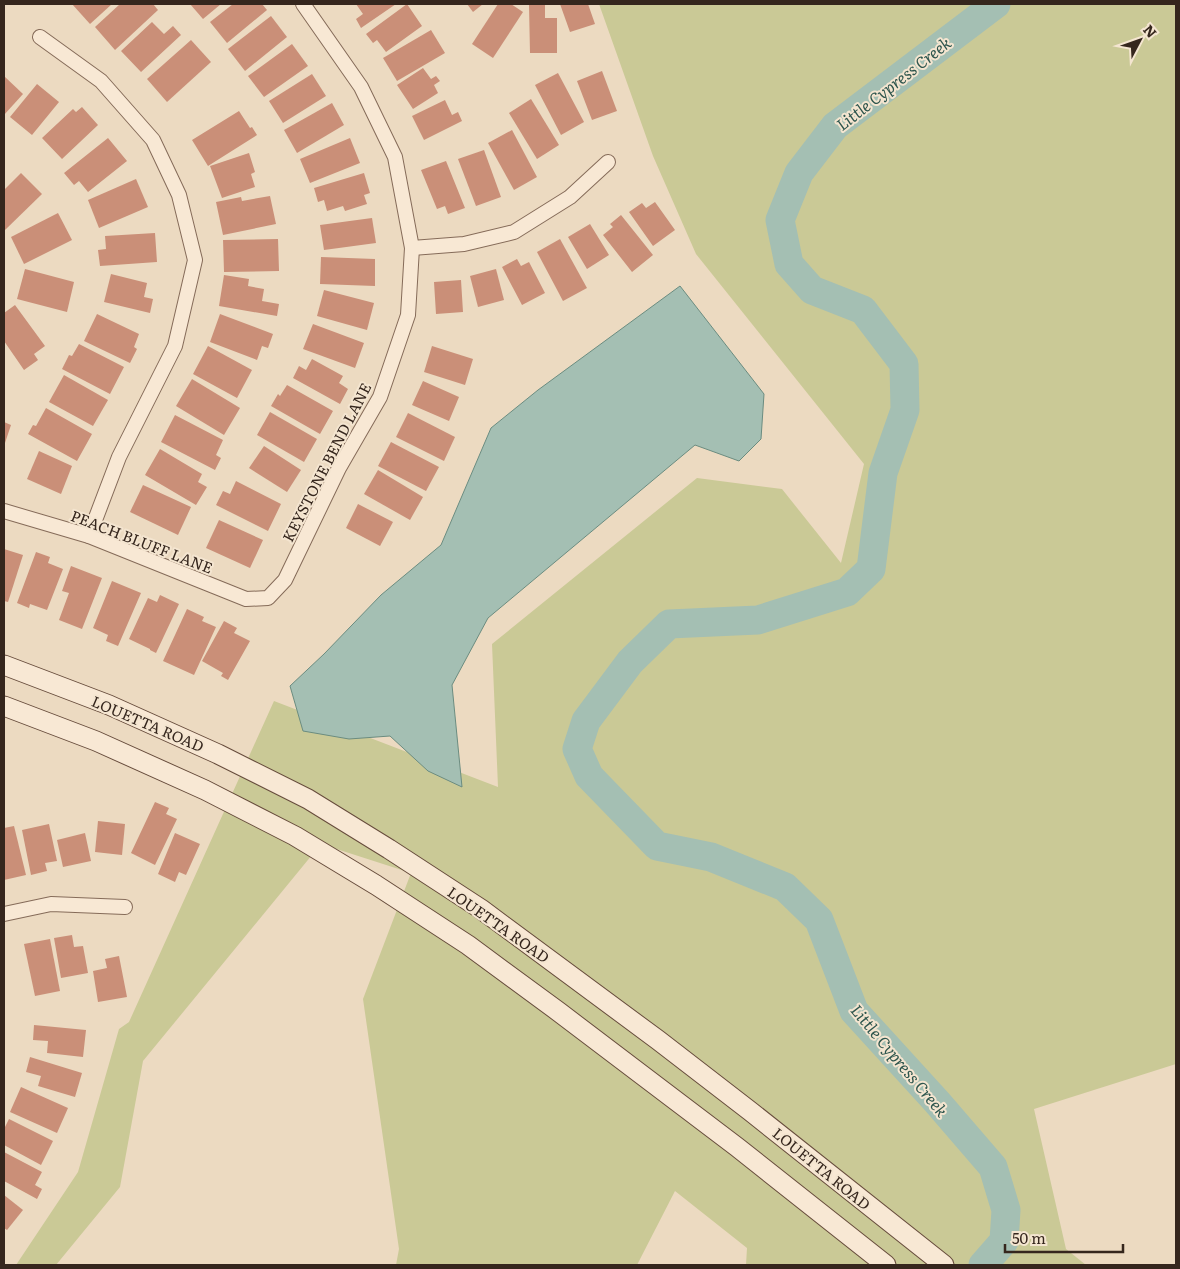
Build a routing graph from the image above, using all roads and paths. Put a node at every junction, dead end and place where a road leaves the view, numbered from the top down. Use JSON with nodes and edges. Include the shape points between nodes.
{"nodes":[{"id":1,"x":303,"y":4,"type":"edge"},
{"id":2,"x":40,"y":37,"type":"dead end"},
{"id":3,"x":608,"y":162,"type":"dead end"},
{"id":4,"x":412,"y":248,"type":"junction"},
{"id":5,"x":4,"y":511,"type":"edge"},
{"id":6,"x":89,"y":536,"type":"junction"},
{"id":7,"x":268,"y":598,"type":"joint"},
{"id":8,"x":4,"y":665,"type":"edge"},
{"id":9,"x":4,"y":706,"type":"edge"},
{"id":10,"x":125,"y":907,"type":"dead end"},
{"id":11,"x":4,"y":914,"type":"edge"},
{"id":12,"x":886,"y":1265,"type":"edge"},
{"id":13,"x":944,"y":1265,"type":"edge"}],
"edges":[{"from":1,"to":4,"type":"street","name":"KEYSTONE BEND LANE","via":[[361,88],[395,157]]},
{"from":2,"to":6,"type":"street","via":[[101,81],[153,140],[179,195],[195,260],[175,346],[118,457]]},
{"from":3,"to":4,"type":"street","via":[[570,197],[514,232],[464,244]]},
{"from":4,"to":7,"type":"street","name":"KEYSTONE BEND LANE","via":[[408,315],[380,397],[339,468],[285,580]]},
{"from":5,"to":6,"type":"street","name":"PEACH BLUFF LANE"},
{"from":6,"to":7,"type":"street","name":"PEACH BLUFF LANE","via":[[246,599]]},
{"from":8,"to":13,"type":"main road","name":"LOUETTA ROAD","via":[[109,705],[218,754],[308,800],[389,849],[481,909],[658,1040]]},
{"from":9,"to":12,"type":"main road","via":[[96,741],[205,790],[295,836],[376,885],[468,945],[590,1035]]},
{"from":10,"to":11,"type":"street","via":[[51,904]]}]}
